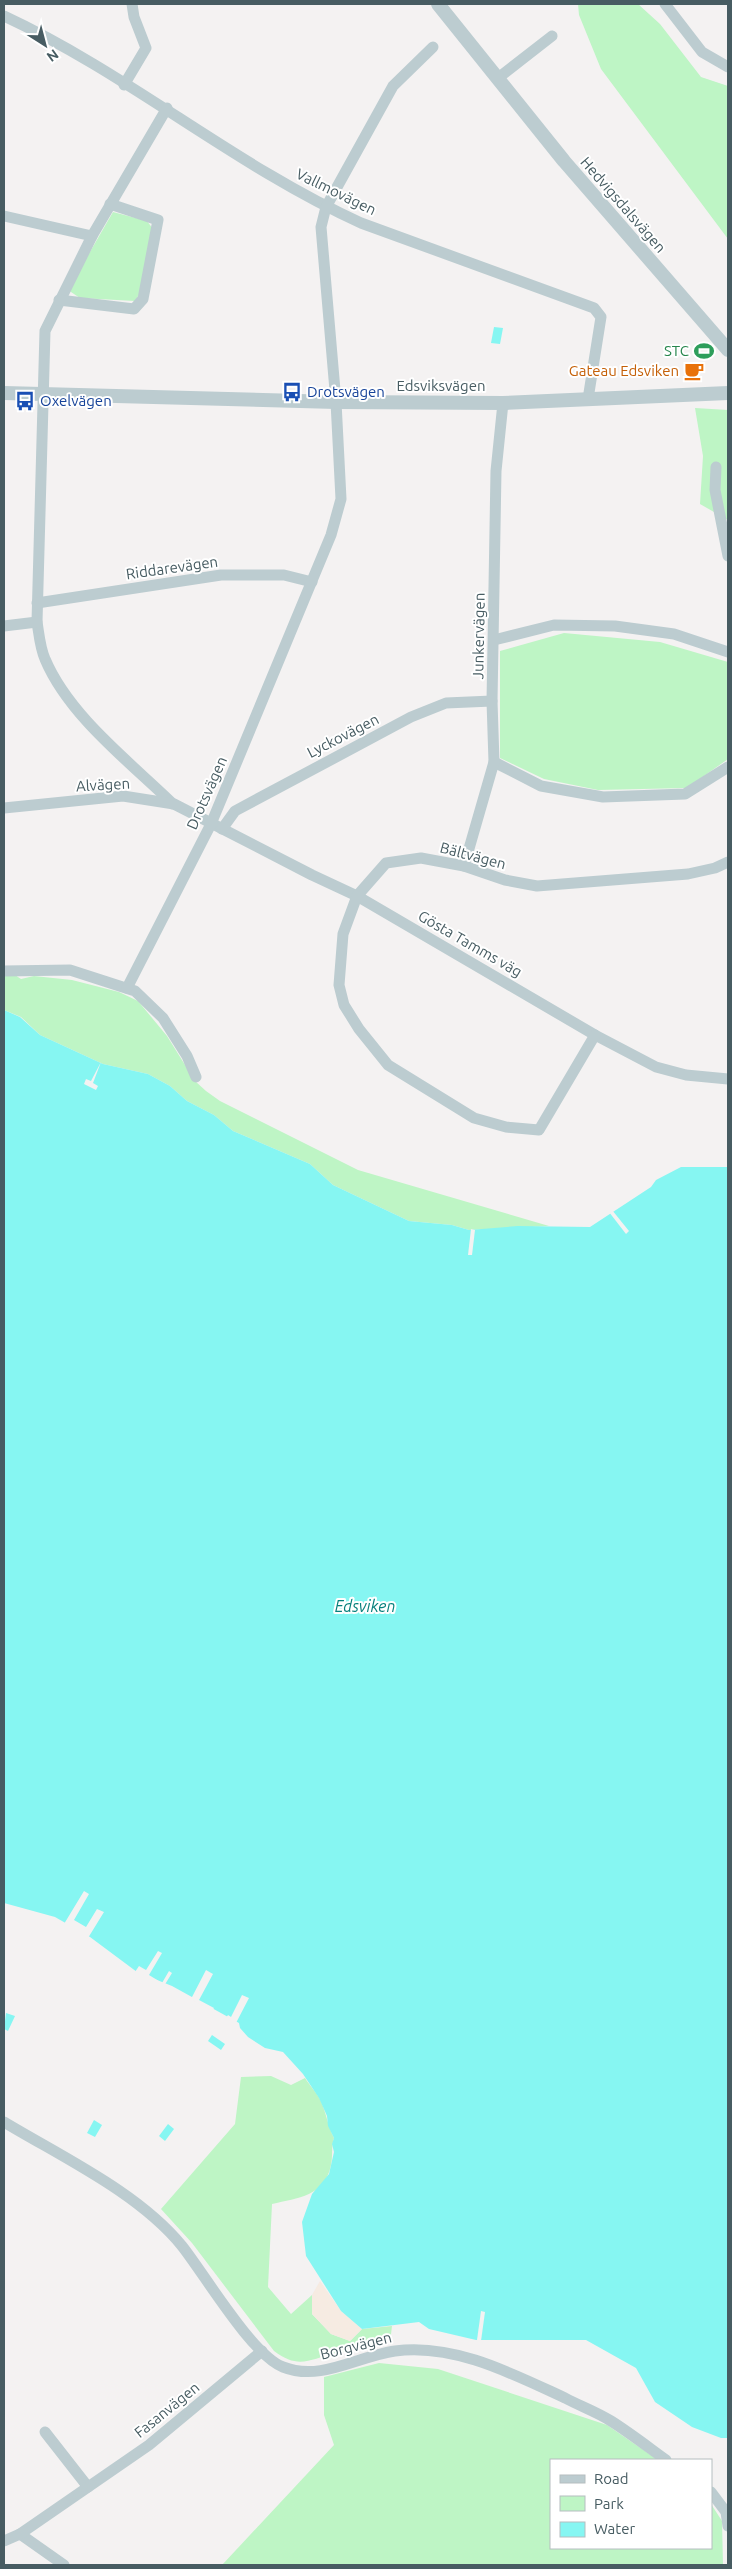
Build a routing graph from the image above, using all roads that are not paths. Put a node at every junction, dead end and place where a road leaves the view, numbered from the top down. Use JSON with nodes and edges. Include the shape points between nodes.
{"nodes":[{"id":1,"x":132,"y":4,"type":"edge"},
{"id":2,"x":438,"y":4,"type":"edge"},
{"id":3,"x":665,"y":4,"type":"edge"},
{"id":4,"x":4,"y":16,"type":"edge"},
{"id":5,"x":552,"y":36,"type":"dead end"},
{"id":6,"x":433,"y":47,"type":"dead end"},
{"id":7,"x":728,"y":67,"type":"edge"},
{"id":8,"x":498,"y":78,"type":"junction"},
{"id":9,"x":124,"y":85,"type":"junction"},
{"id":10,"x":167,"y":108,"type":"junction"},
{"id":11,"x":110,"y":204,"type":"junction"},
{"id":12,"x":326,"y":207,"type":"junction"},
{"id":13,"x":4,"y":216,"type":"edge"},
{"id":14,"x":92,"y":236,"type":"junction"},
{"id":15,"x":59,"y":300,"type":"junction"},
{"id":16,"x":728,"y":350,"type":"edge"},
{"id":17,"x":4,"y":393,"type":"edge"},
{"id":18,"x":728,"y":393,"type":"edge"},
{"id":19,"x":44,"y":395,"type":"junction"},
{"id":20,"x":588,"y":399,"type":"junction"},
{"id":21,"x":336,"y":402,"type":"junction"},
{"id":22,"x":503,"y":403,"type":"junction"},
{"id":23,"x":716,"y":467,"type":"dead end"},
{"id":24,"x":728,"y":556,"type":"edge"},
{"id":25,"x":312,"y":582,"type":"junction"},
{"id":26,"x":37,"y":603,"type":"junction"},
{"id":27,"x":37,"y":622,"type":"junction"},
{"id":28,"x":4,"y":626,"type":"edge"},
{"id":29,"x":494,"y":640,"type":"junction"},
{"id":30,"x":728,"y":652,"type":"edge"},
{"id":31,"x":492,"y":701,"type":"junction"},
{"id":32,"x":494,"y":762,"type":"junction"},
{"id":33,"x":728,"y":767,"type":"edge"},
{"id":34,"x":174,"y":804,"type":"junction"},
{"id":35,"x":4,"y":808,"type":"edge"},
{"id":36,"x":201,"y":817,"type":"joint"},
{"id":37,"x":211,"y":824,"type":"junction"},
{"id":38,"x":222,"y":829,"type":"junction"},
{"id":39,"x":728,"y":862,"type":"edge"},
{"id":40,"x":464,"y":866,"type":"junction"},
{"id":41,"x":358,"y":896,"type":"junction"},
{"id":42,"x":4,"y":971,"type":"edge"},
{"id":43,"x":127,"y":988,"type":"junction"},
{"id":44,"x":595,"y":1035,"type":"junction"},
{"id":45,"x":196,"y":1077,"type":"dead end"},
{"id":46,"x":728,"y":1079,"type":"edge"},
{"id":47,"x":4,"y":2122,"type":"edge"},
{"id":48,"x":262,"y":2351,"type":"junction"},
{"id":49,"x":45,"y":2432,"type":"dead end"},
{"id":50,"x":665,"y":2459,"type":"edge"},
{"id":51,"x":88,"y":2487,"type":"junction"},
{"id":52,"x":712,"y":2493,"type":"edge"},
{"id":53,"x":728,"y":2526,"type":"edge"},
{"id":54,"x":20,"y":2534,"type":"junction"},
{"id":55,"x":4,"y":2541,"type":"edge"},
{"id":56,"x":64,"y":2565,"type":"edge"}],
"edges":[{"from":1,"to":9,"type":"street","via":[[146,48]]},
{"from":2,"to":8,"type":"street","name":"Hedvigsdalsvägen"},
{"from":3,"to":7,"type":"street","via":[[702,52]]},
{"from":4,"to":9,"type":"street","name":"Vallmovägen","via":[[54,40]]},
{"from":5,"to":8,"type":"street"},
{"from":6,"to":12,"type":"street","name":"Drotsvägen","via":[[393,86]]},
{"from":8,"to":16,"type":"street","name":"Hedvigsdalsvägen","via":[[564,161]]},
{"from":9,"to":10,"type":"street","name":"Vallmovägen"},
{"from":10,"to":11,"type":"street"},
{"from":10,"to":12,"type":"street","name":"Vallmovägen","via":[[257,168]]},
{"from":11,"to":14,"type":"street"},
{"from":11,"to":15,"type":"street","via":[[158,220],[143,299],[134,309]]},
{"from":12,"to":20,"type":"street","name":"Vallmovägen","via":[[361,223],[594,308],[601,318]]},
{"from":12,"to":21,"type":"street","name":"Drotsvägen","via":[[321,227]]},
{"from":13,"to":14,"type":"street"},
{"from":14,"to":15,"type":"street"},
{"from":15,"to":19,"type":"street","via":[[45,331]]},
{"from":17,"to":19,"type":"street","name":"Edsviksvägen"},
{"from":18,"to":20,"type":"street","name":"Edsviksvägen"},
{"from":19,"to":21,"type":"street","name":"Edsviksvägen"},
{"from":19,"to":26,"type":"street"},
{"from":20,"to":22,"type":"street","name":"Edsviksvägen"},
{"from":21,"to":22,"type":"street","name":"Edsviksvägen"},
{"from":21,"to":25,"type":"street","name":"Drotsvägen","via":[[341,499]]},
{"from":22,"to":29,"type":"street","name":"Junkervägen","via":[[496,471]]},
{"from":23,"to":24,"type":"street","via":[[715,490]]},
{"from":25,"to":26,"type":"street","name":"Riddarevägen","via":[[284,575],[221,575]]},
{"from":25,"to":37,"type":"street","name":"Drotsvägen"},
{"from":26,"to":27,"type":"street"},
{"from":27,"to":28,"type":"street"},
{"from":27,"to":34,"type":"street","via":[[44,658],[73,706]]},
{"from":29,"to":30,"type":"street","via":[[554,625],[615,626],[674,634]]},
{"from":29,"to":31,"type":"street","name":"Junkervägen"},
{"from":31,"to":32,"type":"street","name":"Junkervägen"},
{"from":31,"to":38,"type":"street","name":"Lyckovägen","via":[[446,703],[411,718],[235,811]]},
{"from":32,"to":33,"type":"street","via":[[542,786],[603,797],[685,794]]},
{"from":32,"to":40,"type":"street","name":"Junkervägen"},
{"from":34,"to":35,"type":"street","name":"Alvägen","via":[[123,796]]},
{"from":34,"to":36,"type":"street","name":"Alvägen"},
{"from":36,"to":37,"type":"street","name":"Gösta Tamms väg"},
{"from":37,"to":38,"type":"street","name":"Gösta Tamms väg"},
{"from":37,"to":43,"type":"street","name":"Drotsvägen"},
{"from":38,"to":41,"type":"street","name":"Gösta Tamms väg"},
{"from":39,"to":40,"type":"street","name":"Bältvägen","via":[[688,874],[537,886],[505,880]]},
{"from":40,"to":41,"type":"street","name":"Bältvägen","via":[[421,858],[386,863]]},
{"from":41,"to":44,"type":"street","name":"Gösta Tamms väg"},
{"from":41,"to":44,"type":"street","name":"Bältvägen","via":[[343,934],[339,984],[344,1005],[388,1065],[474,1118],[506,1127],[539,1130]]},
{"from":42,"to":43,"type":"street","via":[[70,970]]},
{"from":43,"to":45,"type":"street","via":[[135,991],[163,1018]]},
{"from":44,"to":46,"type":"street","name":"Gösta Tamms väg","via":[[656,1067],[686,1075]]},
{"from":47,"to":48,"type":"street","name":"Borgvägen","via":[[131,2199],[156,2220],[182,2246]]},
{"from":48,"to":50,"type":"street","name":"Borgvägen","via":[[282,2367],[306,2372],[327,2370],[396,2351],[425,2350],[452,2354],[522,2378],[610,2420]]},
{"from":48,"to":51,"type":"street","name":"Fasanvägen","via":[[149,2445]]},
{"from":49,"to":51,"type":"street"},
{"from":51,"to":54,"type":"street","name":"Fasanvägen"},
{"from":52,"to":53,"type":"street","via":[[726,2512]]},
{"from":54,"to":55,"type":"street","name":"Fasanvägen"},
{"from":54,"to":56,"type":"street"}]}
